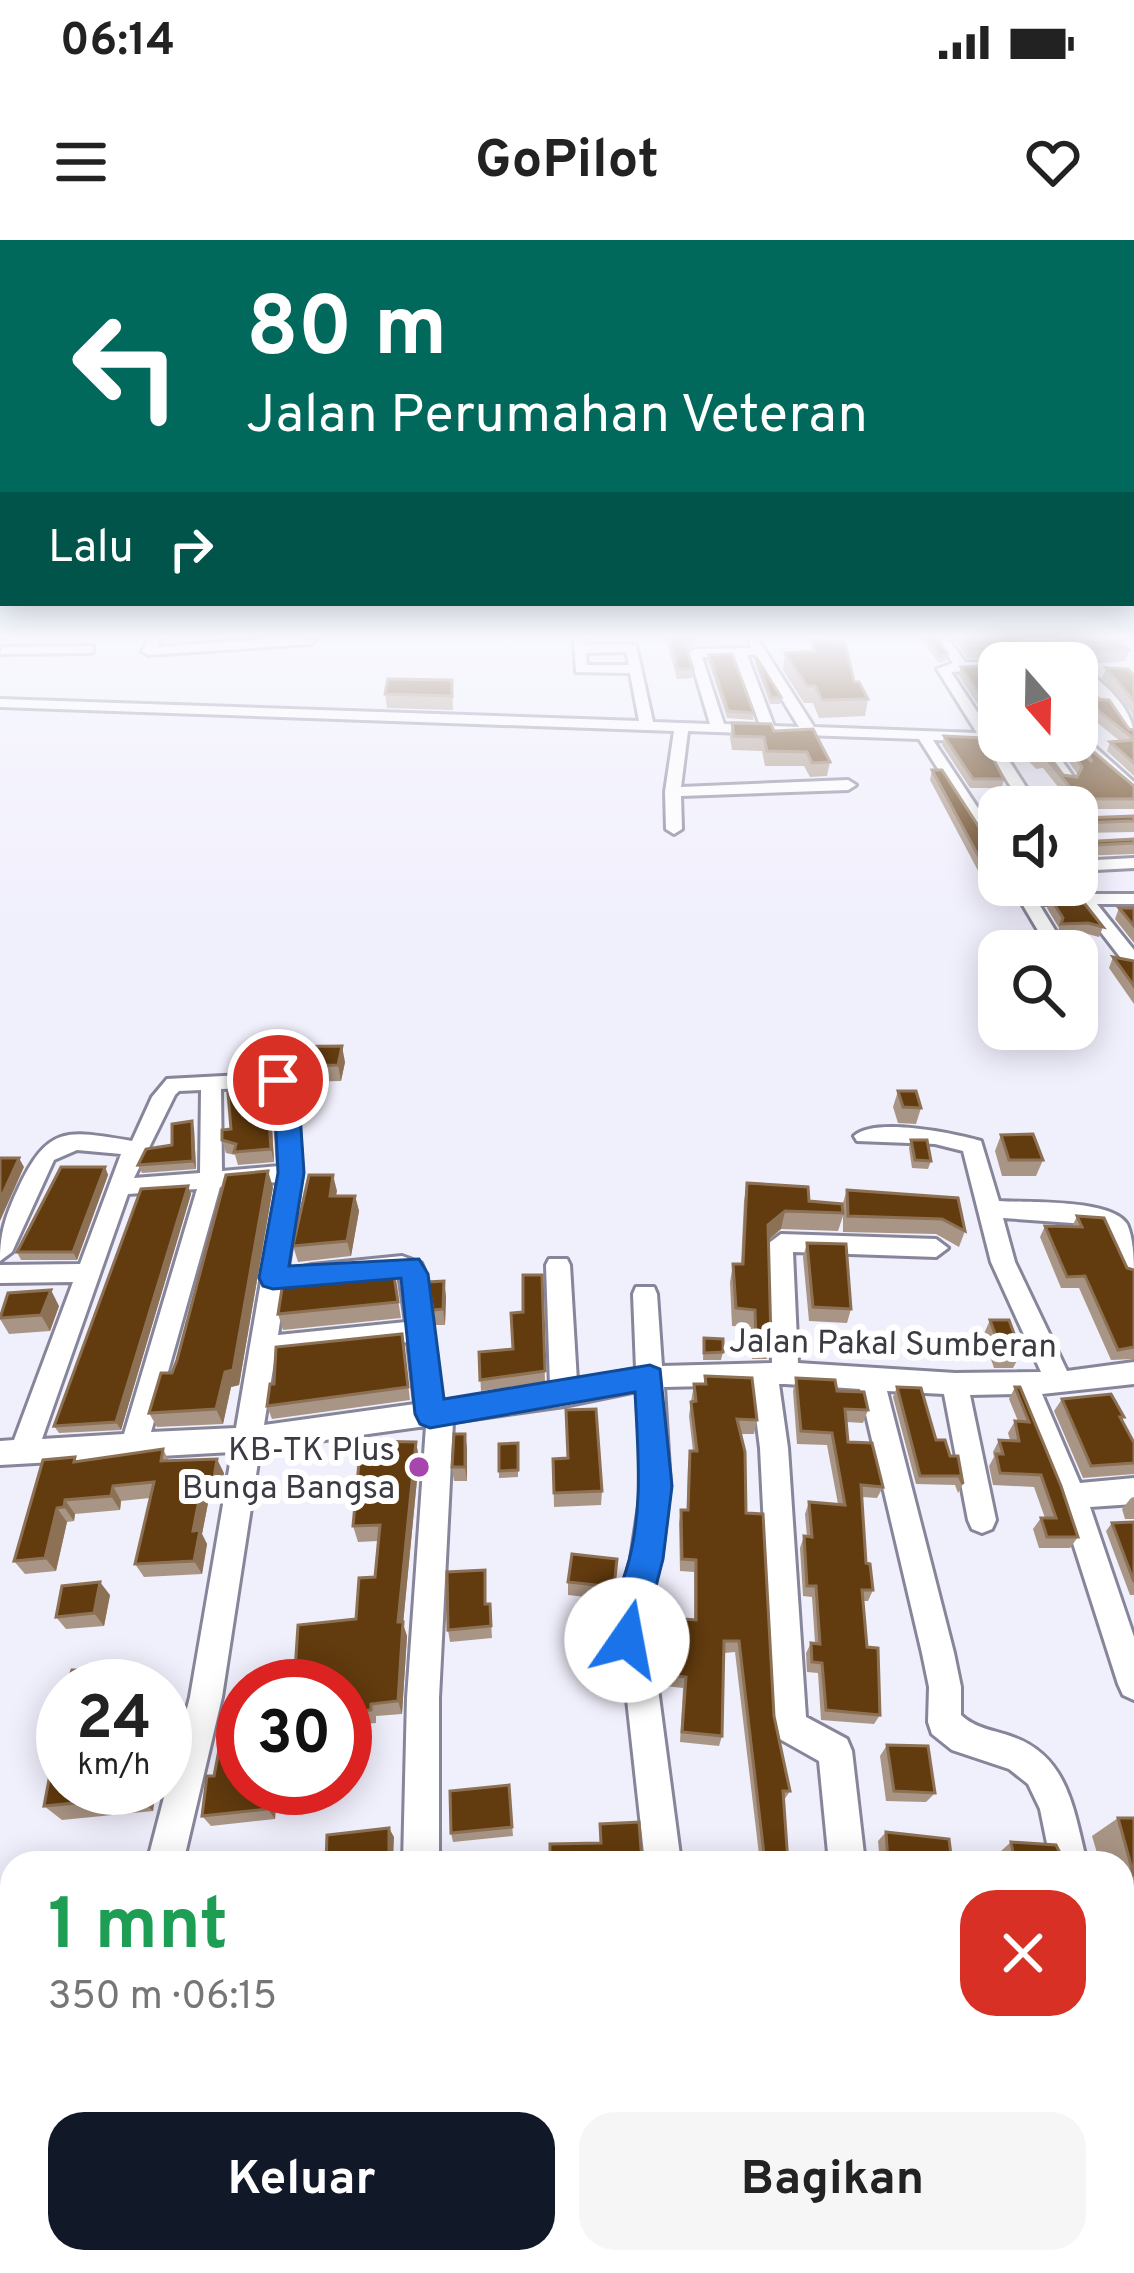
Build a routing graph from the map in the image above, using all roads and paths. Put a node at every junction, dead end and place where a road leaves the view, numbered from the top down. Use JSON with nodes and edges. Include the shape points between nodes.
{"nodes":[{"id":1,"x":681,"y":733,"type":"edge"},
{"id":2,"x":852,"y":733,"type":"edge"},
{"id":3,"x":923,"y":736,"type":"junction"},
{"id":4,"x":978,"y":738,"type":"edge"},
{"id":5,"x":1098,"y":742,"type":"edge"},
{"id":6,"x":1134,"y":743,"type":"edge"},
{"id":7,"x":1098,"y":758,"type":"edge"},
{"id":8,"x":1056,"y":762,"type":"edge"},
{"id":9,"x":1068,"y":779,"type":"edge"},
{"id":10,"x":848,"y":785,"type":"dead end"},
{"id":11,"x":1134,"y":790,"type":"edge"},
{"id":12,"x":673,"y":793,"type":"junction"},
{"id":13,"x":978,"y":820,"type":"edge"},
{"id":14,"x":674,"y":829,"type":"dead end"},
{"id":15,"x":1134,"y":862,"type":"edge"},
{"id":16,"x":1098,"y":865,"type":"edge"},
{"id":17,"x":1098,"y":894,"type":"edge"},
{"id":18,"x":1134,"y":899,"type":"edge"},
{"id":19,"x":1032,"y":906,"type":"edge"},
{"id":20,"x":1093,"y":906,"type":"edge"},
{"id":21,"x":1046,"y":930,"type":"dead end"},
{"id":22,"x":1124,"y":935,"type":"edge"},
{"id":23,"x":1134,"y":962,"type":"edge"},
{"id":24,"x":211,"y":1081,"type":"junction"},
{"id":25,"x":865,"y":1136,"type":"dead end"},
{"id":26,"x":134,"y":1150,"type":"junction"},
{"id":27,"x":291,"y":1173,"type":"junction"},
{"id":28,"x":211,"y":1180,"type":"junction"},
{"id":29,"x":122,"y":1187,"type":"junction"},
{"id":30,"x":992,"y":1209,"type":"junction"},
{"id":31,"x":936,"y":1248,"type":"dead end"},
{"id":32,"x":0,"y":1252,"type":"edge"},
{"id":33,"x":558,"y":1265,"type":"dead end"},
{"id":34,"x":1134,"y":1271,"type":"edge"},
{"id":35,"x":91,"y":1273,"type":"junction"},
{"id":36,"x":0,"y":1274,"type":"edge"},
{"id":37,"x":273,"y":1278,"type":"junction"},
{"id":38,"x":645,"y":1294,"type":"dead end"},
{"id":39,"x":420,"y":1331,"type":"junction"},
{"id":40,"x":260,"y":1347,"type":"junction"},
{"id":41,"x":1134,"y":1373,"type":"edge"},
{"id":42,"x":775,"y":1374,"type":"junction"},
{"id":43,"x":650,"y":1378,"type":"junction"},
{"id":44,"x":872,"y":1382,"type":"junction"},
{"id":45,"x":1024,"y":1383,"type":"junction"},
{"id":46,"x":1059,"y":1383,"type":"junction"},
{"id":47,"x":955,"y":1384,"type":"junction"},
{"id":48,"x":564,"y":1395,"type":"junction"},
{"id":49,"x":435,"y":1414,"type":"junction"},
{"id":50,"x":247,"y":1439,"type":"junction"},
{"id":51,"x":133,"y":1449,"type":"junction"},
{"id":52,"x":13,"y":1450,"type":"edge"},
{"id":53,"x":1134,"y":1491,"type":"edge"},
{"id":54,"x":1072,"y":1496,"type":"junction"},
{"id":55,"x":982,"y":1520,"type":"dead end"},
{"id":56,"x":1134,"y":1684,"type":"edge"},
{"id":57,"x":168,"y":1851,"type":"edge"},
{"id":58,"x":421,"y":1851,"type":"edge"},
{"id":59,"x":662,"y":1851,"type":"edge"},
{"id":60,"x":847,"y":1851,"type":"edge"},
{"id":61,"x":1066,"y":1851,"type":"edge"}],
"edges":[{"from":1,"to":12,"type":"street"},
{"from":2,"to":3,"type":"street"},
{"from":3,"to":4,"type":"street"},
{"from":3,"to":13,"type":"street"},
{"from":5,"to":6,"type":"street"},
{"from":7,"to":11,"type":"street"},
{"from":8,"to":9,"type":"street"},
{"from":10,"to":12,"type":"street"},
{"from":12,"to":14,"type":"street"},
{"from":15,"to":16,"type":"street"},
{"from":17,"to":18,"type":"street"},
{"from":19,"to":21,"type":"street"},
{"from":20,"to":22,"type":"street"},
{"from":22,"to":23,"type":"street"},
{"from":24,"to":26,"type":"street","via":[[167,1087],[145,1143]]},
{"from":24,"to":27,"type":"street","via":[[284,1082]]},
{"from":24,"to":28,"type":"street"},
{"from":25,"to":30,"type":"street","via":[[970,1143]]},
{"from":26,"to":29,"type":"street"},
{"from":26,"to":32,"type":"street","via":[[92,1142],[49,1150]]},
{"from":27,"to":28,"type":"street"},
{"from":27,"to":37,"type":"street"},
{"from":28,"to":29,"type":"street"},
{"from":28,"to":51,"type":"street"},
{"from":29,"to":35,"type":"street"},
{"from":30,"to":34,"type":"street","via":[[1106,1217]]},
{"from":30,"to":46,"type":"street","via":[[1006,1269]]},
{"from":31,"to":42,"type":"street","via":[[781,1243]]},
{"from":33,"to":48,"type":"street"},
{"from":35,"to":36,"type":"street"},
{"from":35,"to":52,"type":"street"},
{"from":37,"to":39,"type":"street","via":[[406,1265]]},
{"from":37,"to":40,"type":"street"},
{"from":38,"to":43,"type":"street"},
{"from":39,"to":40,"type":"street"},
{"from":39,"to":49,"type":"street"},
{"from":40,"to":50,"type":"street"},
{"from":41,"to":46,"type":"street","name":"Jalan Pakal Sumberan"},
{"from":42,"to":43,"type":"street","name":"Jalan Pakal Sumberan"},
{"from":42,"to":44,"type":"street","name":"Jalan Pakal Sumberan"},
{"from":42,"to":60,"type":"street","via":[[790,1726],[835,1751]]},
{"from":43,"to":48,"type":"street","name":"Jalan Pakal Sumberan"},
{"from":43,"to":59,"type":"street","via":[[656,1486],[627,1640],[641,1681]]},
{"from":44,"to":47,"type":"street","name":"Jalan Pakal Sumberan"},
{"from":44,"to":61,"type":"street","via":[[938,1653],[944,1722],[962,1740],[1030,1762],[1048,1785]]},
{"from":45,"to":46,"type":"street","name":"Jalan Pakal Sumberan"},
{"from":45,"to":47,"type":"street","name":"Jalan Pakal Sumberan"},
{"from":45,"to":54,"type":"street"},
{"from":47,"to":55,"type":"street"},
{"from":48,"to":49,"type":"street","name":"Jalan Pakal Sumberan"},
{"from":49,"to":50,"type":"street","name":"Jalan Pakal Sumberan"},
{"from":49,"to":58,"type":"street"},
{"from":50,"to":51,"type":"street","name":"Jalan Pakal Sumberan"},
{"from":50,"to":57,"type":"street","via":[[206,1697]]},
{"from":51,"to":52,"type":"street","name":"Jalan Pakal Sumberan"},
{"from":53,"to":54,"type":"street"},
{"from":54,"to":56,"type":"street"}]}
